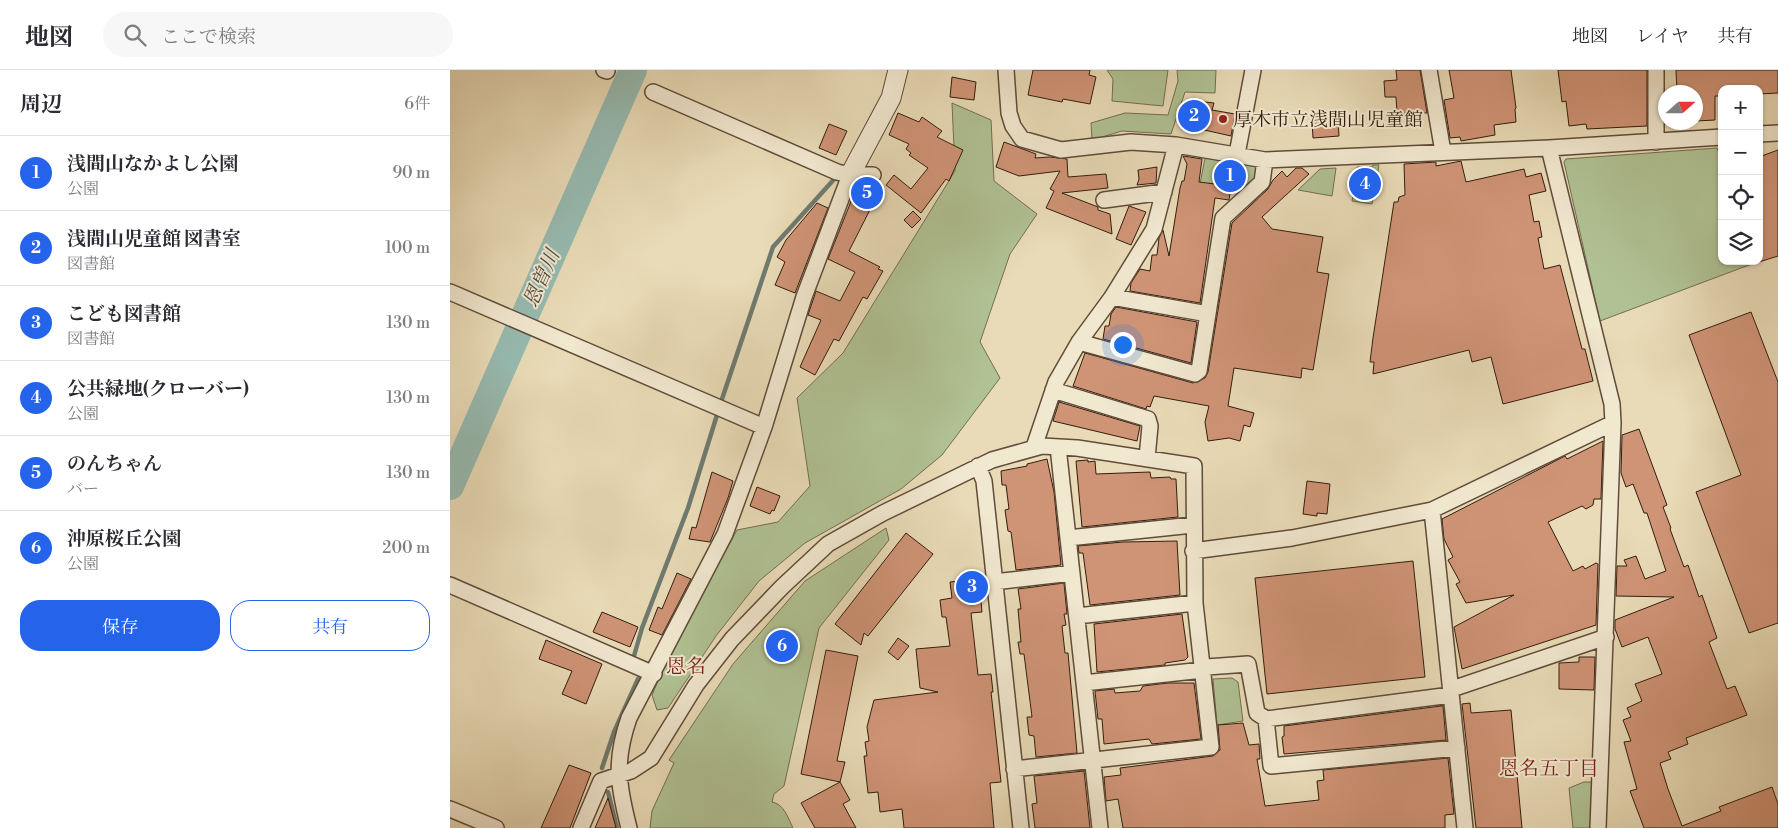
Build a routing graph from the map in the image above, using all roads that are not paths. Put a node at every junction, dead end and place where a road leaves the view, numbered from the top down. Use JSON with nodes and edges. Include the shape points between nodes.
{"nodes":[{"id":1,"x":898,"y":70,"type":"edge"},
{"id":2,"x":1006,"y":70,"type":"edge"},
{"id":3,"x":1253,"y":70,"type":"edge"},
{"id":4,"x":1429,"y":70,"type":"edge"},
{"id":5,"x":1656,"y":70,"type":"edge"},
{"id":6,"x":653,"y":92,"type":"dead end"},
{"id":7,"x":1778,"y":133,"type":"edge"},
{"id":8,"x":1763,"y":134,"type":"edge"},
{"id":9,"x":1718,"y":137,"type":"edge"},
{"id":10,"x":1656,"y":142,"type":"junction"},
{"id":11,"x":1176,"y":145,"type":"junction"},
{"id":12,"x":1549,"y":148,"type":"junction"},
{"id":13,"x":1443,"y":152,"type":"junction"},
{"id":14,"x":1237,"y":154,"type":"junction"},
{"id":15,"x":1265,"y":160,"type":"junction"},
{"id":16,"x":850,"y":175,"type":"junction"},
{"id":17,"x":873,"y":175,"type":"dead end"},
{"id":18,"x":1164,"y":192,"type":"junction"},
{"id":19,"x":1104,"y":200,"type":"dead end"},
{"id":20,"x":450,"y":292,"type":"edge"},
{"id":21,"x":1112,"y":297,"type":"junction"},
{"id":22,"x":1208,"y":314,"type":"junction"},
{"id":23,"x":1079,"y":342,"type":"junction"},
{"id":24,"x":1053,"y":390,"type":"junction"},
{"id":25,"x":1613,"y":423,"type":"junction"},
{"id":26,"x":764,"y":427,"type":"junction"},
{"id":27,"x":1034,"y":447,"type":"junction"},
{"id":28,"x":1058,"y":447,"type":"junction"},
{"id":29,"x":1147,"y":458,"type":"junction"},
{"id":30,"x":978,"y":466,"type":"junction"},
{"id":31,"x":1432,"y":510,"type":"junction"},
{"id":32,"x":1193,"y":525,"type":"junction"},
{"id":33,"x":1068,"y":538,"type":"junction"},
{"id":34,"x":1193,"y":551,"type":"junction"},
{"id":35,"x":1072,"y":573,"type":"junction"},
{"id":36,"x":994,"y":582,"type":"junction"},
{"id":37,"x":450,"y":586,"type":"edge"},
{"id":38,"x":1195,"y":604,"type":"junction"},
{"id":39,"x":1077,"y":616,"type":"junction"},
{"id":40,"x":1606,"y":637,"type":"junction"},
{"id":41,"x":1203,"y":670,"type":"junction"},
{"id":42,"x":654,"y":674,"type":"junction"},
{"id":43,"x":1084,"y":683,"type":"junction"},
{"id":44,"x":1451,"y":692,"type":"junction"},
{"id":45,"x":1266,"y":719,"type":"junction"},
{"id":46,"x":1457,"y":748,"type":"junction"},
{"id":47,"x":1093,"y":760,"type":"junction"},
{"id":48,"x":1014,"y":769,"type":"junction"},
{"id":49,"x":619,"y":776,"type":"junction"},
{"id":50,"x":450,"y":809,"type":"edge"},
{"id":51,"x":496,"y":828,"type":"edge"},
{"id":52,"x":581,"y":828,"type":"edge"},
{"id":53,"x":629,"y":828,"type":"edge"},
{"id":54,"x":1021,"y":828,"type":"edge"},
{"id":55,"x":1100,"y":828,"type":"edge"},
{"id":56,"x":1465,"y":828,"type":"edge"},
{"id":57,"x":1598,"y":828,"type":"edge"}],
"edges":[{"from":1,"to":16,"type":"street","via":[[890,98]]},
{"from":2,"to":11,"type":"street","via":[[1013,126],[1022,139],[1033,144],[1061,150],[1131,142]]},
{"from":3,"to":14,"type":"street"},
{"from":4,"to":13,"type":"street"},
{"from":5,"to":10,"type":"street"},
{"from":6,"to":16,"type":"street"},
{"from":7,"to":8,"type":"street"},
{"from":9,"to":10,"type":"street"},
{"from":10,"to":12,"type":"street"},
{"from":11,"to":14,"type":"street"},
{"from":11,"to":18,"type":"street"},
{"from":12,"to":13,"type":"street"},
{"from":12,"to":25,"type":"street","via":[[1612,404]]},
{"from":13,"to":15,"type":"street"},
{"from":14,"to":15,"type":"street"},
{"from":15,"to":22,"type":"street","via":[[1262,182],[1223,218]]},
{"from":16,"to":17,"type":"street"},
{"from":16,"to":26,"type":"street","via":[[804,297]]},
{"from":18,"to":19,"type":"street"},
{"from":18,"to":21,"type":"street","via":[[1154,229]]},
{"from":20,"to":26,"type":"street"},
{"from":21,"to":22,"type":"street"},
{"from":21,"to":23,"type":"street"},
{"from":22,"to":23,"type":"street","via":[[1199,371],[1195,374]]},
{"from":23,"to":24,"type":"street"},
{"from":24,"to":27,"type":"street"},
{"from":24,"to":29,"type":"street","via":[[1148,419]]},
{"from":25,"to":31,"type":"street"},
{"from":25,"to":40,"type":"street"},
{"from":26,"to":42,"type":"street","via":[[725,534]]},
{"from":27,"to":28,"type":"street"},
{"from":27,"to":30,"type":"street"},
{"from":28,"to":29,"type":"street"},
{"from":28,"to":33,"type":"street"},
{"from":29,"to":32,"type":"street","via":[[1194,466]]},
{"from":30,"to":36,"type":"street","via":[[984,481]]},
{"from":30,"to":49,"type":"street","via":[[883,513],[817,553],[732,639],[696,685],[653,756]]},
{"from":31,"to":34,"type":"street","via":[[1292,538]]},
{"from":31,"to":44,"type":"street"},
{"from":32,"to":33,"type":"street"},
{"from":32,"to":34,"type":"street"},
{"from":33,"to":35,"type":"street"},
{"from":34,"to":38,"type":"street"},
{"from":35,"to":36,"type":"street"},
{"from":35,"to":39,"type":"street"},
{"from":36,"to":48,"type":"street"},
{"from":37,"to":42,"type":"street"},
{"from":38,"to":39,"type":"street"},
{"from":38,"to":41,"type":"street"},
{"from":39,"to":43,"type":"street"},
{"from":40,"to":44,"type":"street"},
{"from":40,"to":57,"type":"street"},
{"from":41,"to":43,"type":"street"},
{"from":41,"to":45,"type":"street","via":[[1248,664],[1257,713]]},
{"from":41,"to":47,"type":"street","via":[[1211,747]]},
{"from":42,"to":49,"type":"street","via":[[629,718],[618,760]]},
{"from":43,"to":47,"type":"street"},
{"from":44,"to":45,"type":"street"},
{"from":44,"to":46,"type":"street"},
{"from":45,"to":46,"type":"street","via":[[1271,766]]},
{"from":46,"to":56,"type":"street"},
{"from":47,"to":48,"type":"street"},
{"from":47,"to":55,"type":"street"},
{"from":48,"to":54,"type":"street"},
{"from":49,"to":52,"type":"street","via":[[601,781]]},
{"from":49,"to":53,"type":"street"},
{"from":50,"to":51,"type":"street"}]}
